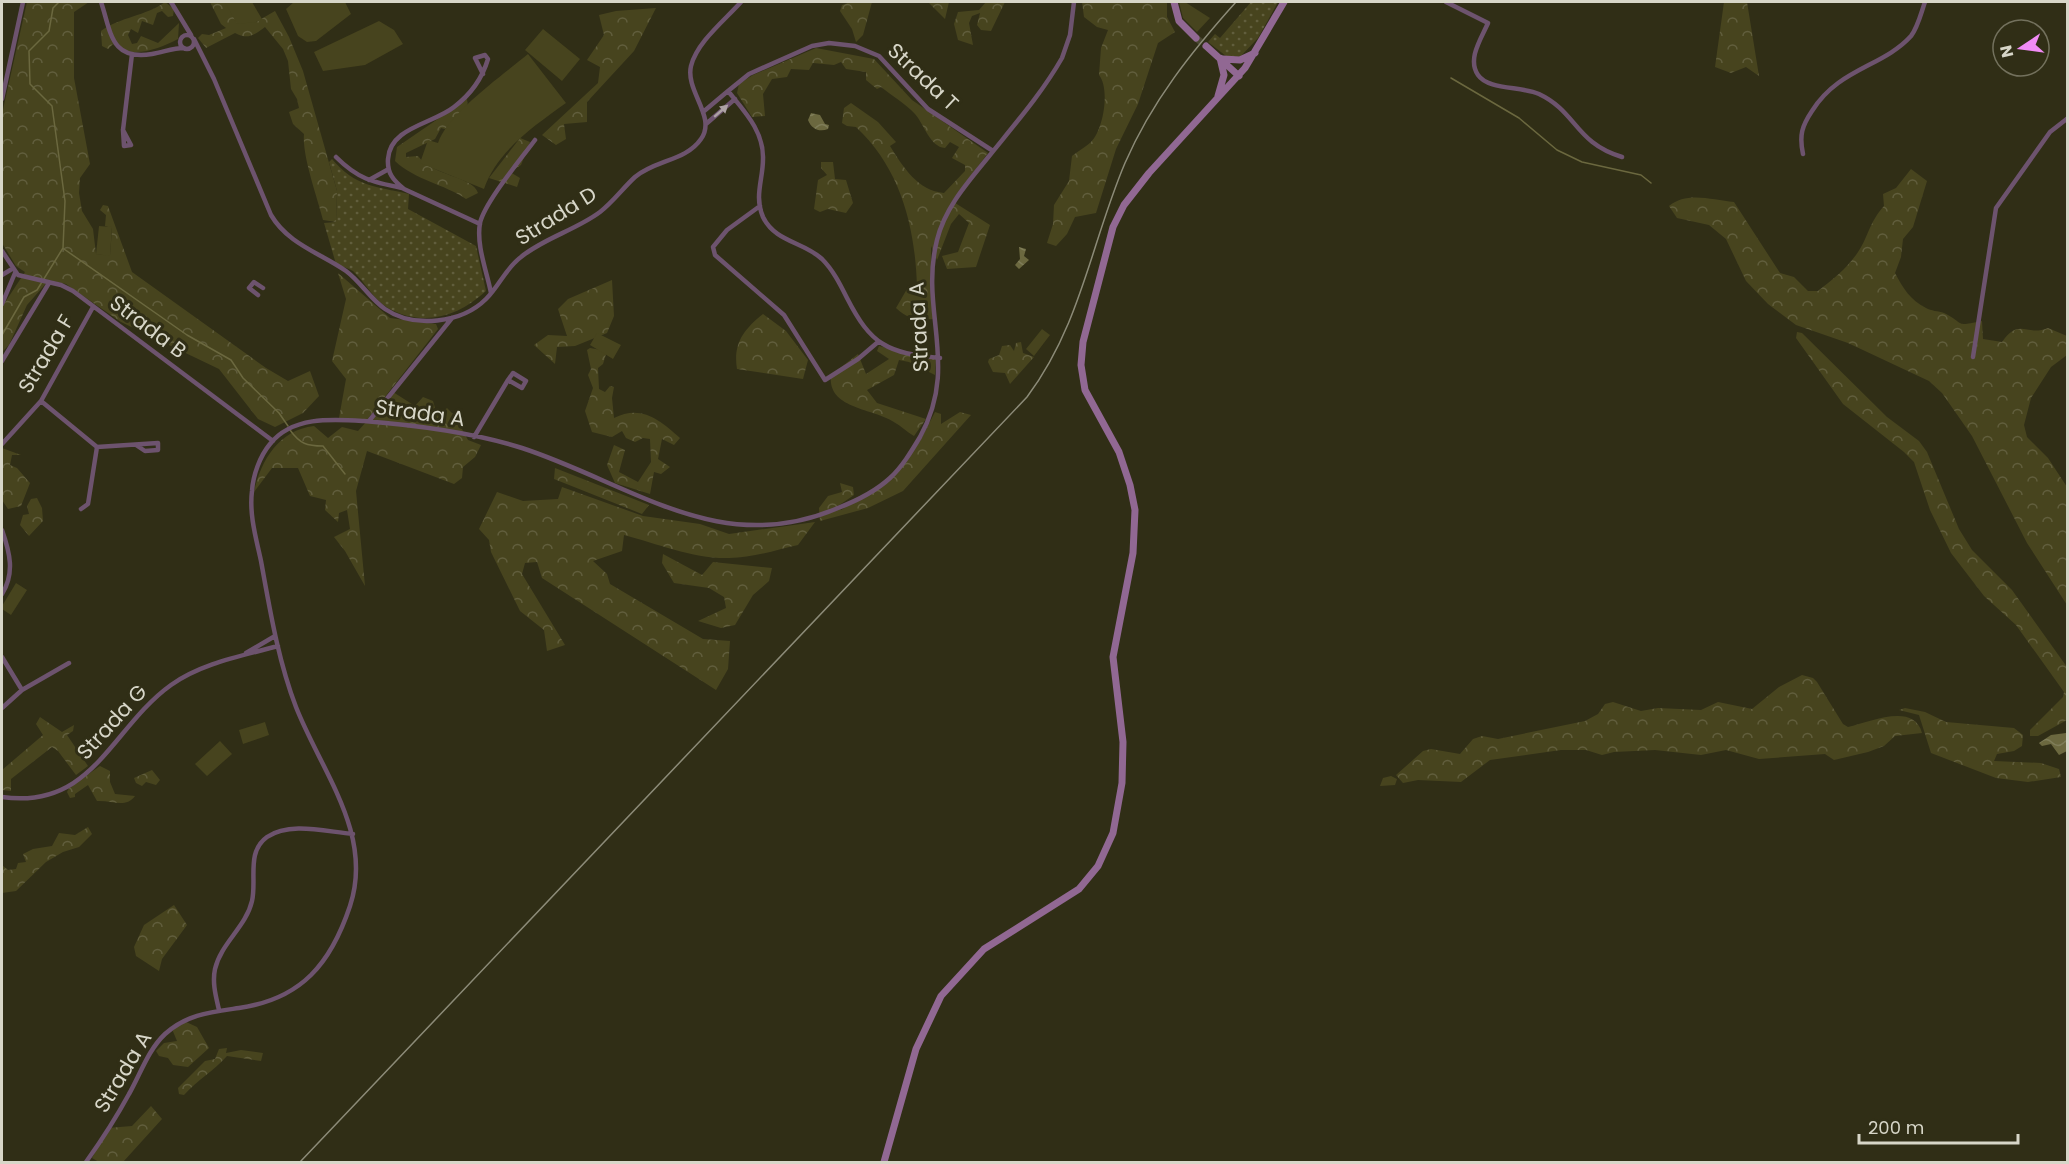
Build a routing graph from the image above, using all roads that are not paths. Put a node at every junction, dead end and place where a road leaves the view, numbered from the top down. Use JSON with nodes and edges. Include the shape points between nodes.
{"nodes":[{"id":1,"x":23,"y":2,"type":"edge"},
{"id":2,"x":101,"y":2,"type":"edge"},
{"id":3,"x":171,"y":2,"type":"edge"},
{"id":4,"x":741,"y":2,"type":"edge"},
{"id":5,"x":1074,"y":2,"type":"edge"},
{"id":6,"x":1174,"y":2,"type":"edge"},
{"id":7,"x":1284,"y":2,"type":"edge"},
{"id":8,"x":1446,"y":2,"type":"edge"},
{"id":9,"x":1925,"y":2,"type":"edge"},
{"id":10,"x":180,"y":18,"type":"junction"},
{"id":11,"x":182,"y":38,"type":"junction"},
{"id":12,"x":192,"y":38,"type":"junction"},
{"id":13,"x":1196,"y":38,"type":"tunnel mouth"},
{"id":14,"x":1206,"y":46,"type":"tunnel mouth"},
{"id":15,"x":186,"y":48,"type":"junction"},
{"id":16,"x":168,"y":49,"type":"junction"},
{"id":17,"x":1257,"y":51,"type":"junction"},
{"id":18,"x":132,"y":54,"type":"junction"},
{"id":19,"x":1220,"y":58,"type":"junction"},
{"id":20,"x":209,"y":70,"type":"junction"},
{"id":21,"x":483,"y":74,"type":"dead end"},
{"id":22,"x":1239,"y":76,"type":"junction"},
{"id":23,"x":728,"y":91,"type":"junction"},
{"id":24,"x":2,"y":99,"type":"edge"},
{"id":25,"x":735,"y":99,"type":"junction"},
{"id":26,"x":1216,"y":100,"type":"junction"},
{"id":27,"x":703,"y":112,"type":"junction"},
{"id":28,"x":2067,"y":118,"type":"edge"},
{"id":29,"x":706,"y":124,"type":"junction"},
{"id":30,"x":123,"y":130,"type":"dead end"},
{"id":31,"x":535,"y":141,"type":"dead end"},
{"id":32,"x":993,"y":151,"type":"junction"},
{"id":33,"x":1803,"y":154,"type":"dead end"},
{"id":34,"x":336,"y":157,"type":"dead end"},
{"id":35,"x":1622,"y":157,"type":"dead end"},
{"id":36,"x":387,"y":170,"type":"junction"},
{"id":37,"x":376,"y":181,"type":"junction"},
{"id":38,"x":404,"y":189,"type":"junction"},
{"id":39,"x":760,"y":206,"type":"junction"},
{"id":40,"x":480,"y":224,"type":"junction"},
{"id":41,"x":2,"y":252,"type":"edge"},
{"id":42,"x":14,"y":271,"type":"junction"},
{"id":43,"x":2,"y":275,"type":"edge"},
{"id":44,"x":44,"y":282,"type":"junction"},
{"id":45,"x":263,"y":288,"type":"dead end"},
{"id":46,"x":491,"y":293,"type":"junction"},
{"id":47,"x":258,"y":295,"type":"dead end"},
{"id":48,"x":2,"y":304,"type":"edge"},
{"id":49,"x":93,"y":307,"type":"junction"},
{"id":50,"x":452,"y":318,"type":"junction"},
{"id":51,"x":878,"y":342,"type":"junction"},
{"id":52,"x":1972,"y":357,"type":"dead end"},
{"id":53,"x":940,"y":358,"type":"junction"},
{"id":54,"x":2,"y":360,"type":"edge"},
{"id":55,"x":508,"y":380,"type":"dead end"},
{"id":56,"x":41,"y":400,"type":"junction"},
{"id":57,"x":369,"y":421,"type":"junction"},
{"id":58,"x":474,"y":437,"type":"junction"},
{"id":59,"x":273,"y":441,"type":"junction"},
{"id":60,"x":2,"y":443,"type":"edge"},
{"id":61,"x":136,"y":445,"type":"dead end"},
{"id":62,"x":97,"y":447,"type":"junction"},
{"id":63,"x":81,"y":509,"type":"dead end"},
{"id":64,"x":2,"y":531,"type":"edge"},
{"id":65,"x":2,"y":594,"type":"edge"},
{"id":66,"x":276,"y":636,"type":"junction"},
{"id":67,"x":278,"y":646,"type":"junction"},
{"id":68,"x":243,"y":655,"type":"junction"},
{"id":69,"x":2,"y":657,"type":"edge"},
{"id":70,"x":69,"y":663,"type":"dead end"},
{"id":71,"x":22,"y":690,"type":"junction"},
{"id":72,"x":2,"y":708,"type":"edge"},
{"id":73,"x":2,"y":797,"type":"edge"},
{"id":74,"x":353,"y":834,"type":"junction"},
{"id":75,"x":219,"y":1010,"type":"junction"},
{"id":76,"x":86,"y":1162,"type":"edge"},
{"id":77,"x":884,"y":1162,"type":"edge"}],
"edges":[{"from":1,"to":24,"type":"street"},
{"from":2,"to":18,"type":"street","via":[[113,40]]},
{"from":3,"to":10,"type":"street","name":"Strada D"},
{"from":4,"to":27,"type":"street","via":[[692,62],[691,86]]},
{"from":5,"to":32,"type":"street","name":"Strada A","via":[[1071,35],[1062,58]]},
{"from":6,"to":13,"type":"main road","via":[[1179,21]]},
{"from":7,"to":17,"type":"main road"},
{"from":8,"to":35,"type":"street","via":[[1488,23],[1474,59],[1482,80],[1542,96],[1563,110],[1589,142]]},
{"from":9,"to":33,"type":"street","via":[[1909,38],[1832,86],[1818,101],[1801,130]]},
{"from":10,"to":11,"type":"street","name":"Strada D"},
{"from":10,"to":12,"type":"street","name":"Strada D"},
{"from":11,"to":12,"type":"street"},
{"from":11,"to":15,"type":"street","name":"Strada D"},
{"from":11,"to":16,"type":"street"},
{"from":12,"to":15,"type":"street","via":[[192,46]]},
{"from":12,"to":20,"type":"street","name":"Strada D"},
{"from":14,"to":19,"type":"main road"},
{"from":15,"to":16,"type":"street"},
{"from":15,"to":20,"type":"street","name":"Strada D","via":[[199,55]]},
{"from":16,"to":18,"type":"street","via":[[155,54]]},
{"from":17,"to":19,"type":"main road","via":[[1235,62]]},
{"from":17,"to":22,"type":"main road"},
{"from":18,"to":30,"type":"street"},
{"from":19,"to":22,"type":"main road"},
{"from":19,"to":26,"type":"main road","via":[[1224,75]]},
{"from":20,"to":50,"type":"street","name":"Strada D","via":[[271,214],[283,231],[346,272],[390,312],[416,320]]},
{"from":21,"to":36,"type":"street","via":[[453,108],[397,138],[388,152]]},
{"from":22,"to":26,"type":"main road"},
{"from":23,"to":25,"type":"street"},
{"from":23,"to":27,"type":"street","name":"Strada T"},
{"from":23,"to":32,"type":"street","name":"Strada T","via":[[749,74],[812,46],[855,46],[879,56],[927,109]]},
{"from":29,"to":25,"type":"street","one_way":true},
{"from":25,"to":39,"type":"street","via":[[754,124],[761,144]]},
{"from":26,"to":77,"type":"main road","via":[[1149,173],[1118,215],[1083,342],[1085,390],[1119,452],[1135,510],[1132,562],[1113,657],[1123,753],[1113,833],[1098,866],[1079,889],[984,949],[941,996],[916,1049]]},
{"from":27,"to":29,"type":"street"},
{"from":28,"to":52,"type":"street","via":[[2050,132],[1996,208]]},
{"from":29,"to":46,"type":"street","name":"Strada D","via":[[704,135],[690,150],[645,170],[600,212],[523,254]]},
{"from":31,"to":40,"type":"street","via":[[485,211]]},
{"from":32,"to":53,"type":"street","name":"Strada A","via":[[953,203],[937,240],[933,279]]},
{"from":34,"to":37,"type":"street","via":[[365,180]]},
{"from":36,"to":37,"type":"street"},
{"from":36,"to":38,"type":"street"},
{"from":37,"to":38,"type":"street"},
{"from":38,"to":40,"type":"street"},
{"from":39,"to":51,"type":"street","via":[[776,233],[826,263],[863,328]]},
{"from":39,"to":51,"type":"street","via":[[723,235],[713,247],[715,255],[784,315],[825,380]]},
{"from":40,"to":46,"type":"street"},
{"from":41,"to":42,"type":"street"},
{"from":42,"to":43,"type":"street"},
{"from":42,"to":44,"type":"street","name":"Strada B"},
{"from":42,"to":48,"type":"street"},
{"from":44,"to":49,"type":"street","name":"Strada B","via":[[67,287]]},
{"from":44,"to":54,"type":"street"},
{"from":45,"to":47,"type":"street","via":[[254,282],[249,288]]},
{"from":46,"to":50,"type":"street","name":"Strada D","via":[[477,306]]},
{"from":49,"to":56,"type":"street","name":"Strada F"},
{"from":49,"to":59,"type":"street","name":"Strada B"},
{"from":50,"to":57,"type":"street","name":"Strada D"},
{"from":51,"to":53,"type":"street"},
{"from":53,"to":58,"type":"street","name":"Strada A","via":[[938,388],[930,416],[897,471],[876,489],[848,504],[788,525],[746,527],[704,519],[532,452]]},
{"from":55,"to":58,"type":"street"},
{"from":56,"to":60,"type":"street","name":"Strada F"},
{"from":56,"to":62,"type":"street"},
{"from":57,"to":58,"type":"street","name":"Strada A"},
{"from":57,"to":59,"type":"street","name":"Strada A","via":[[325,419],[290,429]]},
{"from":59,"to":66,"type":"street","name":"Strada A","via":[[258,467],[251,499]]},
{"from":61,"to":62,"type":"street"},
{"from":62,"to":63,"type":"street","via":[[88,504]]},
{"from":64,"to":65,"type":"street","via":[[10,562]]},
{"from":66,"to":67,"type":"street","name":"Strada A"},
{"from":66,"to":68,"type":"street","name":"Strada G"},
{"from":67,"to":68,"type":"street","name":"Strada G"},
{"from":67,"to":74,"type":"street","name":"Strada A","via":[[297,711]]},
{"from":68,"to":73,"type":"street","name":"Strada G","via":[[169,686],[95,768],[76,782],[39,797]]},
{"from":69,"to":71,"type":"street"},
{"from":70,"to":71,"type":"street"},
{"from":71,"to":72,"type":"street"},
{"from":74,"to":75,"type":"street","name":"Strada A","via":[[357,862],[354,892],[337,940],[325,960],[288,993],[264,1003]]},
{"from":74,"to":75,"type":"street","via":[[288,830],[259,844],[249,910],[221,953],[215,970]]},
{"from":75,"to":76,"type":"street","name":"Strada A","via":[[187,1019],[158,1041]]}]}
